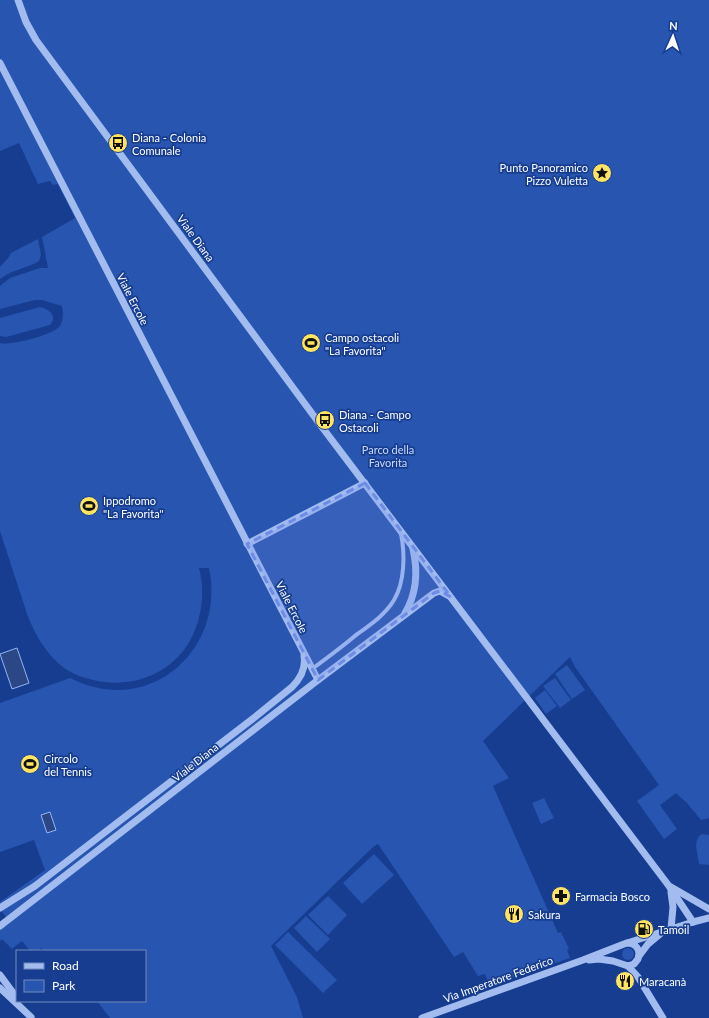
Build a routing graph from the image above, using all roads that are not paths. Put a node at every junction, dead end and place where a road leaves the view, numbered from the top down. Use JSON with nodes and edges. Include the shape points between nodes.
{"nodes":[{"id":1,"x":18,"y":0,"type":"edge"},
{"id":2,"x":0,"y":63,"type":"edge"},
{"id":3,"x":364,"y":483,"type":"junction"},
{"id":4,"x":400,"y":530,"type":"junction"},
{"id":5,"x":247,"y":544,"type":"junction"},
{"id":6,"x":412,"y":546,"type":"junction"},
{"id":7,"x":451,"y":597,"type":"junction"},
{"id":8,"x":403,"y":616,"type":"junction"},
{"id":9,"x":303,"y":652,"type":"junction"},
{"id":10,"x":312,"y":670,"type":"junction"},
{"id":11,"x":318,"y":680,"type":"junction"},
{"id":12,"x":669,"y":886,"type":"junction"},
{"id":13,"x":0,"y":908,"type":"edge"},
{"id":14,"x":709,"y":909,"type":"edge"},
{"id":15,"x":709,"y":918,"type":"edge"},
{"id":16,"x":693,"y":922,"type":"junction"},
{"id":17,"x":0,"y":926,"type":"edge"},
{"id":18,"x":671,"y":929,"type":"junction"},
{"id":19,"x":663,"y":932,"type":"junction"},
{"id":20,"x":624,"y":944,"type":"junction"},
{"id":21,"x":639,"y":956,"type":"junction"},
{"id":22,"x":583,"y":960,"type":"junction"},
{"id":23,"x":620,"y":962,"type":"junction"},
{"id":24,"x":628,"y":966,"type":"junction"},
{"id":25,"x":0,"y":975,"type":"edge"},
{"id":26,"x":0,"y":988,"type":"edge"},
{"id":27,"x":16,"y":997,"type":"edge"},
{"id":28,"x":20,"y":1002,"type":"edge"},
{"id":29,"x":32,"y":1017,"type":"edge"},
{"id":30,"x":422,"y":1018,"type":"edge"},
{"id":31,"x":663,"y":1018,"type":"edge"}],
"edges":[{"from":1,"to":3,"type":"street","name":"Viale Diana","via":[[36,40]]},
{"from":2,"to":5,"type":"street","name":"Viale Ercole"},
{"from":3,"to":4,"type":"street","name":"Viale Diana"},
{"from":3,"to":5,"type":"street"},
{"from":4,"to":6,"type":"street","name":"Viale Diana"},
{"from":4,"to":10,"type":"street","name":"Viale Diana","via":[[403,547],[402,575],[394,600],[374,622]]},
{"from":5,"to":9,"type":"street","name":"Viale Ercole"},
{"from":6,"to":7,"type":"street","name":"Viale Diana"},
{"from":6,"to":8,"type":"street","name":"Viale Diana","via":[[416,567],[415,587],[410,605]]},
{"from":7,"to":8,"type":"street","name":"Viale Diana","via":[[444,592],[437,592]]},
{"from":7,"to":12,"type":"street"},
{"from":8,"to":11,"type":"street","name":"Viale Diana"},
{"from":9,"to":10,"type":"street","name":"Viale Ercole"},
{"from":9,"to":13,"type":"street","name":"Viale Diana","via":[[303,671],[292,687],[35,886]]},
{"from":10,"to":11,"type":"street","name":"Viale Ercole"},
{"from":11,"to":17,"type":"street","name":"Viale Diana"},
{"from":12,"to":14,"type":"street"},
{"from":12,"to":16,"type":"street"},
{"from":12,"to":18,"type":"street","via":[[673,901]]},
{"from":15,"to":16,"type":"street"},
{"from":16,"to":18,"type":"street"},
{"from":18,"to":19,"type":"street"},
{"from":19,"to":20,"type":"street","name":"Via Imperatore Federico"},
{"from":19,"to":21,"type":"street","via":[[648,944]]},
{"from":20,"to":21,"type":"street","via":[[636,946]]},
{"from":20,"to":22,"type":"street","name":"Via Imperatore Federico"},
{"from":20,"to":23,"type":"street","via":[[617,953]]},
{"from":21,"to":24,"type":"street","via":[[637,962]]},
{"from":22,"to":23,"type":"street"},
{"from":22,"to":30,"type":"street","name":"Via Imperatore Federico"},
{"from":23,"to":24,"type":"street"},
{"from":24,"to":31,"type":"street","via":[[641,980]]},
{"from":25,"to":27,"type":"street"},
{"from":26,"to":29,"type":"street"},
{"from":28,"to":29,"type":"street"}]}
